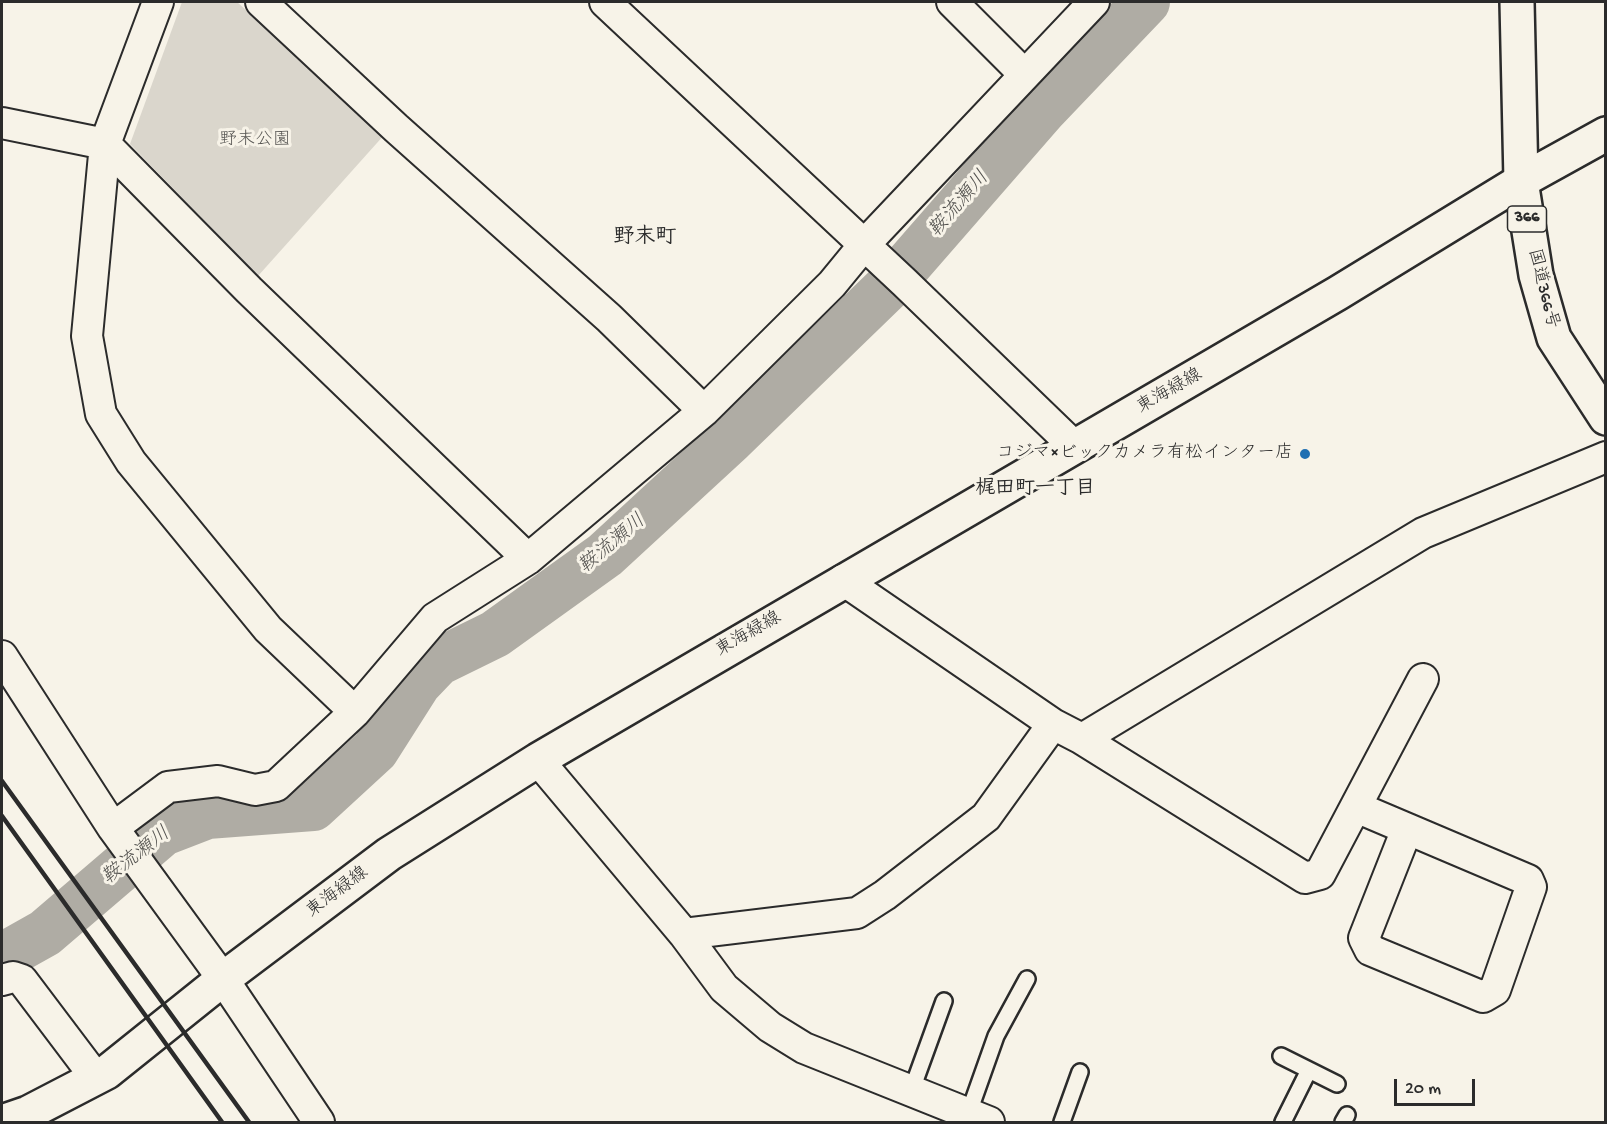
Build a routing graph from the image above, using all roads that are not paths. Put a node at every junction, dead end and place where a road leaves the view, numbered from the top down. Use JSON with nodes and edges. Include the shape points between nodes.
{"nodes":[{"id":1,"x":158,"y":2,"type":"edge"},
{"id":2,"x":261,"y":2,"type":"edge"},
{"id":3,"x":605,"y":2,"type":"edge"},
{"id":4,"x":952,"y":2,"type":"edge"},
{"id":5,"x":1094,"y":2,"type":"edge"},
{"id":6,"x":1517,"y":2,"type":"edge"},
{"id":7,"x":1025,"y":75,"type":"junction"},
{"id":8,"x":2,"y":123,"type":"edge"},
{"id":9,"x":1605,"y":134,"type":"edge"},
{"id":10,"x":105,"y":144,"type":"junction"},
{"id":11,"x":1521,"y":181,"type":"junction"},
{"id":12,"x":873,"y":253,"type":"junction"},
{"id":13,"x":704,"y":411,"type":"junction"},
{"id":14,"x":1605,"y":418,"type":"edge"},
{"id":15,"x":1075,"y":447,"type":"junction"},
{"id":16,"x":1605,"y":457,"type":"edge"},
{"id":17,"x":528,"y":559,"type":"junction"},
{"id":18,"x":843,"y":580,"type":"junction"},
{"id":19,"x":2,"y":656,"type":"edge"},
{"id":20,"x":1423,"y":679,"type":"dead end"},
{"id":21,"x":355,"y":712,"type":"junction"},
{"id":22,"x":1053,"y":724,"type":"junction"},
{"id":23,"x":1082,"y":739,"type":"junction"},
{"id":24,"x":538,"y":760,"type":"junction"},
{"id":25,"x":1356,"y":807,"type":"junction"},
{"id":26,"x":1407,"y":829,"type":"junction"},
{"id":27,"x":119,"y":835,"type":"junction"},
{"id":28,"x":684,"y":934,"type":"junction"},
{"id":29,"x":223,"y":979,"type":"junction"},
{"id":30,"x":2,"y":980,"type":"edge"},
{"id":31,"x":1027,"y":980,"type":"dead end"},
{"id":32,"x":944,"y":1001,"type":"dead end"},
{"id":33,"x":1281,"y":1056,"type":"dead end"},
{"id":34,"x":1309,"y":1070,"type":"junction"},
{"id":35,"x":1080,"y":1072,"type":"dead end"},
{"id":36,"x":96,"y":1078,"type":"junction"},
{"id":37,"x":1337,"y":1084,"type":"dead end"},
{"id":38,"x":911,"y":1092,"type":"junction"},
{"id":39,"x":18,"y":1119,"type":"edge"},
{"id":40,"x":981,"y":1120,"type":"edge"},
{"id":41,"x":319,"y":1122,"type":"edge"},
{"id":42,"x":1062,"y":1122,"type":"edge"},
{"id":43,"x":1283,"y":1122,"type":"edge"}],
"edges":[{"from":1,"to":10,"type":"street"},
{"from":2,"to":13,"type":"street","via":[[609,318]]},
{"from":3,"to":12,"type":"street"},
{"from":4,"to":7,"type":"street"},
{"from":5,"to":7,"type":"street"},
{"from":6,"to":11,"type":"main road","name":"国道366号","number":"366"},
{"from":7,"to":12,"type":"street"},
{"from":8,"to":10,"type":"street"},
{"from":9,"to":11,"type":"main road","name":"東海緑線"},
{"from":10,"to":17,"type":"street","via":[[249,290]]},
{"from":10,"to":21,"type":"street","via":[[87,336],[101,414],[131,462],[268,629]]},
{"from":11,"to":14,"type":"main road","name":"国道366号","number":"366","via":[[1536,275],[1554,338]]},
{"from":11,"to":15,"type":"main road","name":"東海緑線"},
{"from":12,"to":13,"type":"street","via":[[832,284]]},
{"from":12,"to":15,"type":"street"},
{"from":13,"to":17,"type":"street"},
{"from":15,"to":18,"type":"main road","name":"東海緑線"},
{"from":16,"to":23,"type":"street","via":[[1423,533]]},
{"from":17,"to":21,"type":"street","via":[[435,618]]},
{"from":18,"to":22,"type":"street"},
{"from":18,"to":24,"type":"main road","name":"東海緑線"},
{"from":19,"to":27,"type":"street"},
{"from":20,"to":25,"type":"street"},
{"from":21,"to":27,"type":"street","via":[[276,786],[255,790],[218,781],[168,787]]},
{"from":22,"to":23,"type":"street"},
{"from":22,"to":28,"type":"street","via":[[986,817],[857,913]]},
{"from":23,"to":25,"type":"street","via":[[1305,878],[1320,874]]},
{"from":24,"to":28,"type":"street"},
{"from":24,"to":29,"type":"main road","name":"東海緑線","via":[[389,854]]},
{"from":25,"to":26,"type":"street"},
{"from":26,"to":26,"type":"street","via":[[1528,880],[1531,886],[1495,990],[1483,997],[1370,950],[1364,938]]},
{"from":27,"to":29,"type":"street"},
{"from":28,"to":38,"type":"street","via":[[724,988],[770,1027],[804,1048]]},
{"from":29,"to":36,"type":"main road","name":"東海緑線"},
{"from":29,"to":41,"type":"street"},
{"from":30,"to":36,"type":"street","via":[[22,980]]},
{"from":31,"to":40,"type":"lane","via":[[996,1036]]},
{"from":32,"to":38,"type":"lane"},
{"from":33,"to":34,"type":"lane"},
{"from":34,"to":37,"type":"lane"},
{"from":34,"to":43,"type":"lane"},
{"from":35,"to":42,"type":"lane"},
{"from":36,"to":39,"type":"main road","name":"東海緑線"},
{"from":38,"to":40,"type":"street"}]}
